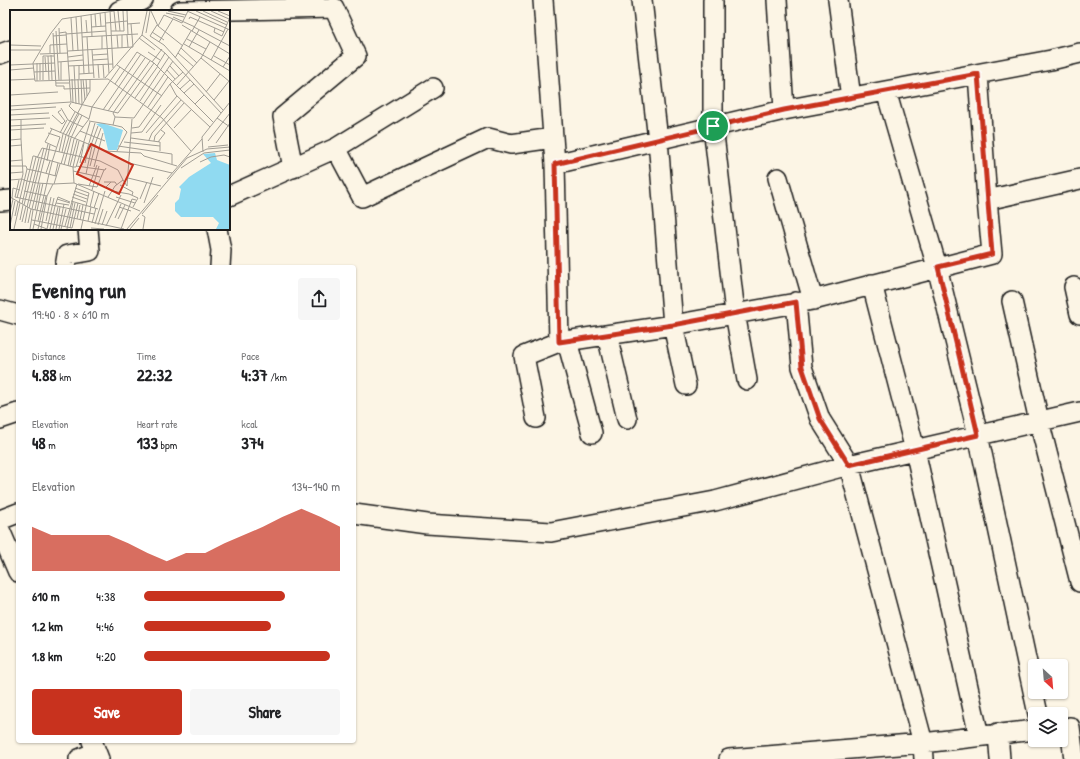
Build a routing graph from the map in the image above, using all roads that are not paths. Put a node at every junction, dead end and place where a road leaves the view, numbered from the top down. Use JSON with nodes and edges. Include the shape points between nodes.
{"nodes":[{"id":1,"x":144,"y":0,"type":"edge"},
{"id":2,"x":168,"y":0,"type":"edge"},
{"id":3,"x":543,"y":0,"type":"edge"},
{"id":4,"x":642,"y":0,"type":"edge"},
{"id":5,"x":713,"y":0,"type":"edge"},
{"id":6,"x":777,"y":0,"type":"edge"},
{"id":7,"x":838,"y":0,"type":"edge"},
{"id":8,"x":121,"y":10,"type":"edge"},
{"id":9,"x":179,"y":10,"type":"edge"},
{"id":10,"x":230,"y":10,"type":"edge"},
{"id":11,"x":10,"y":50,"type":"edge"},
{"id":12,"x":1080,"y":53,"type":"edge"},
{"id":13,"x":0,"y":54,"type":"edge"},
{"id":14,"x":978,"y":74,"type":"junction"},
{"id":15,"x":433,"y":88,"type":"dead end"},
{"id":16,"x":886,"y":91,"type":"junction"},
{"id":17,"x":851,"y":98,"type":"junction"},
{"id":18,"x":784,"y":110,"type":"junction"},
{"id":19,"x":713,"y":126,"type":"junction"},
{"id":20,"x":553,"y":138,"type":"junction"},
{"id":21,"x":658,"y":140,"type":"junction"},
{"id":22,"x":336,"y":148,"type":"junction"},
{"id":23,"x":555,"y":164,"type":"junction"},
{"id":24,"x":293,"y":168,"type":"junction"},
{"id":25,"x":778,"y":178,"type":"dead end"},
{"id":26,"x":1080,"y":179,"type":"edge"},
{"id":27,"x":230,"y":196,"type":"edge"},
{"id":28,"x":10,"y":200,"type":"edge"},
{"id":29,"x":987,"y":200,"type":"junction"},
{"id":30,"x":0,"y":201,"type":"edge"},
{"id":31,"x":88,"y":230,"type":"edge"},
{"id":32,"x":217,"y":230,"type":"edge"},
{"id":33,"x":65,"y":265,"type":"edge"},
{"id":34,"x":220,"y":265,"type":"edge"},
{"id":35,"x":938,"y":267,"type":"junction"},
{"id":36,"x":872,"y":284,"type":"junction"},
{"id":37,"x":1074,"y":287,"type":"dead end"},
{"id":38,"x":805,"y":301,"type":"junction"},
{"id":39,"x":1012,"y":302,"type":"dead end"},
{"id":40,"x":0,"y":310,"type":"edge"},
{"id":41,"x":735,"y":313,"type":"junction"},
{"id":42,"x":1080,"y":314,"type":"edge"},
{"id":43,"x":16,"y":315,"type":"edge"},
{"id":44,"x":673,"y":325,"type":"junction"},
{"id":45,"x":607,"y":335,"type":"junction"},
{"id":46,"x":563,"y":342,"type":"junction"},
{"id":47,"x":747,"y":380,"type":"dead end"},
{"id":48,"x":686,"y":385,"type":"dead end"},
{"id":49,"x":1080,"y":412,"type":"edge"},
{"id":50,"x":16,"y":413,"type":"edge"},
{"id":51,"x":536,"y":418,"type":"dead end"},
{"id":52,"x":0,"y":419,"type":"edge"},
{"id":53,"x":627,"y":419,"type":"dead end"},
{"id":54,"x":1039,"y":421,"type":"junction"},
{"id":55,"x":592,"y":433,"type":"dead end"},
{"id":56,"x":978,"y":435,"type":"junction"},
{"id":57,"x":915,"y":450,"type":"junction"},
{"id":58,"x":849,"y":465,"type":"junction"},
{"id":59,"x":16,"y":514,"type":"edge"},
{"id":60,"x":356,"y":514,"type":"edge"},
{"id":61,"x":0,"y":520,"type":"edge"},
{"id":62,"x":0,"y":530,"type":"edge"},
{"id":63,"x":16,"y":567,"type":"edge"},
{"id":64,"x":1080,"y":582,"type":"edge"},
{"id":65,"x":1036,"y":707,"type":"edge"},
{"id":66,"x":1070,"y":726,"type":"edge"},
{"id":67,"x":1028,"y":731,"type":"edge"},
{"id":68,"x":998,"y":733,"type":"junction"},
{"id":69,"x":979,"y":736,"type":"junction"},
{"id":70,"x":96,"y":751,"type":"edge"},
{"id":71,"x":924,"y":751,"type":"edge"},
{"id":72,"x":79,"y":759,"type":"edge"},
{"id":73,"x":729,"y":759,"type":"edge"},
{"id":74,"x":1000,"y":759,"type":"edge"},
{"id":75,"x":1074,"y":759,"type":"edge"}],
"edges":[{"from":1,"to":8,"type":"street"},
{"from":2,"to":9,"type":"street"},
{"from":3,"to":20,"type":"street"},
{"from":4,"to":21,"type":"street"},
{"from":5,"to":19,"type":"street"},
{"from":6,"to":18,"type":"street"},
{"from":7,"to":17,"type":"street"},
{"from":10,"to":24,"type":"street","via":[[334,8],[356,56],[283,117]]},
{"from":11,"to":13,"type":"street"},
{"from":12,"to":14,"type":"street"},
{"from":14,"to":16,"type":"street"},
{"from":14,"to":29,"type":"street"},
{"from":15,"to":22,"type":"street"},
{"from":16,"to":17,"type":"street"},
{"from":16,"to":35,"type":"street"},
{"from":17,"to":18,"type":"street"},
{"from":18,"to":19,"type":"street"},
{"from":19,"to":21,"type":"street"},
{"from":19,"to":41,"type":"street"},
{"from":20,"to":22,"type":"street","via":[[511,144],[488,138],[362,197]]},
{"from":20,"to":23,"type":"street"},
{"from":21,"to":23,"type":"street"},
{"from":21,"to":44,"type":"street"},
{"from":22,"to":24,"type":"street"},
{"from":23,"to":46,"type":"street"},
{"from":24,"to":27,"type":"street"},
{"from":25,"to":38,"type":"street"},
{"from":26,"to":29,"type":"street"},
{"from":28,"to":30,"type":"street"},
{"from":29,"to":35,"type":"street","via":[[992,254]]},
{"from":31,"to":33,"type":"street","via":[[90,251],[67,255]]},
{"from":32,"to":34,"type":"street","via":[[222,250]]},
{"from":35,"to":36,"type":"street"},
{"from":35,"to":56,"type":"street"},
{"from":36,"to":38,"type":"street"},
{"from":36,"to":57,"type":"street"},
{"from":37,"to":42,"type":"street"},
{"from":38,"to":41,"type":"street"},
{"from":38,"to":58,"type":"street","via":[[802,367],[820,419]]},
{"from":39,"to":54,"type":"street"},
{"from":40,"to":43,"type":"street"},
{"from":41,"to":44,"type":"street"},
{"from":41,"to":47,"type":"street"},
{"from":44,"to":45,"type":"street"},
{"from":44,"to":48,"type":"street"},
{"from":45,"to":46,"type":"street"},
{"from":45,"to":53,"type":"street"},
{"from":46,"to":51,"type":"street","via":[[524,356]]},
{"from":46,"to":55,"type":"street"},
{"from":49,"to":54,"type":"street"},
{"from":50,"to":52,"type":"street"},
{"from":54,"to":56,"type":"street"},
{"from":54,"to":64,"type":"street"},
{"from":56,"to":57,"type":"street"},
{"from":56,"to":65,"type":"street"},
{"from":57,"to":58,"type":"street"},
{"from":57,"to":69,"type":"street"},
{"from":58,"to":60,"type":"street","via":[[715,501],[551,532],[427,524]]},
{"from":58,"to":71,"type":"street"},
{"from":59,"to":61,"type":"street"},
{"from":62,"to":63,"type":"street"},
{"from":66,"to":75,"type":"street"},
{"from":67,"to":68,"type":"street"},
{"from":68,"to":69,"type":"street"},
{"from":68,"to":74,"type":"street"},
{"from":69,"to":71,"type":"street"},
{"from":70,"to":72,"type":"street"},
{"from":71,"to":73,"type":"street"}]}
